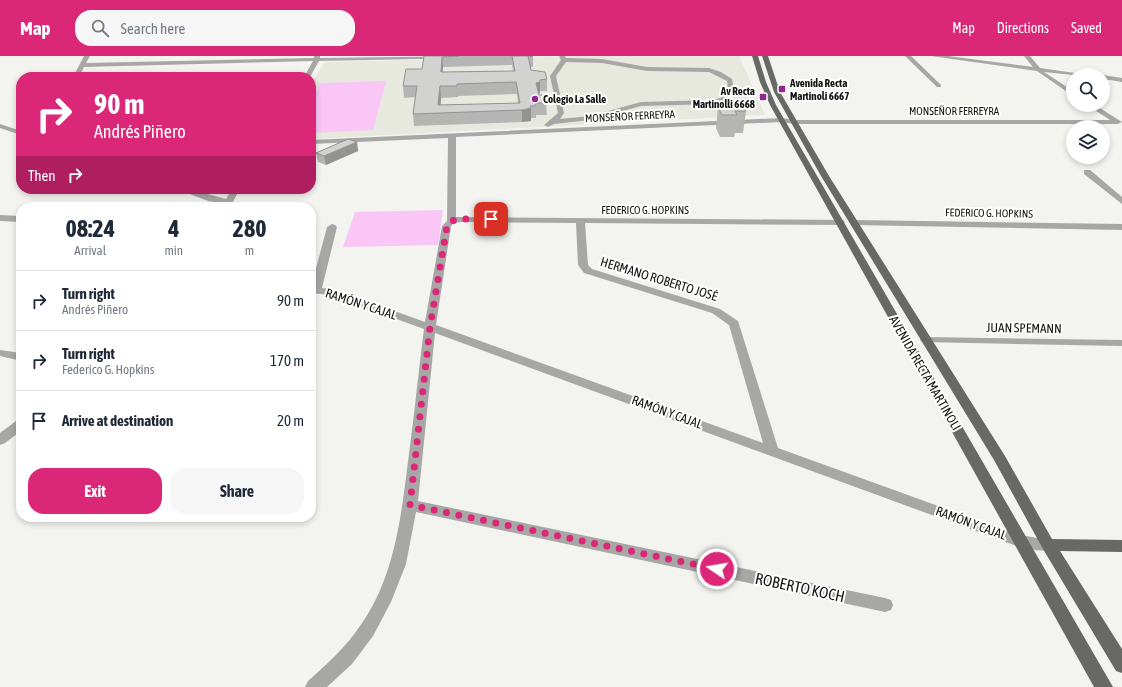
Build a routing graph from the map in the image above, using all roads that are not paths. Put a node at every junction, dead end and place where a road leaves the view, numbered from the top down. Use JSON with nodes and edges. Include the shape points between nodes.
{"nodes":[{"id":1,"x":87,"y":56,"type":"edge"},
{"id":2,"x":469,"y":56,"type":"edge"},
{"id":3,"x":755,"y":56,"type":"edge"},
{"id":4,"x":765,"y":56,"type":"edge"},
{"id":5,"x":908,"y":56,"type":"edge"},
{"id":6,"x":934,"y":56,"type":"edge"},
{"id":7,"x":1028,"y":56,"type":"edge"},
{"id":8,"x":317,"y":58,"type":"edge"},
{"id":9,"x":563,"y":58,"type":"edge"},
{"id":10,"x":83,"y":65,"type":"junction"},
{"id":11,"x":1037,"y":69,"type":"junction"},
{"id":12,"x":79,"y":72,"type":"edge"},
{"id":13,"x":310,"y":72,"type":"edge"},
{"id":14,"x":1066,"y":73,"type":"edge"},
{"id":15,"x":1110,"y":78,"type":"edge"},
{"id":16,"x":1122,"y":80,"type":"edge"},
{"id":17,"x":939,"y":86,"type":"dead end"},
{"id":18,"x":1066,"y":89,"type":"edge"},
{"id":19,"x":1101,"y":112,"type":"edge"},
{"id":20,"x":782,"y":120,"type":"junction"},
{"id":21,"x":552,"y":122,"type":"junction"},
{"id":22,"x":794,"y":122,"type":"junction"},
{"id":23,"x":1120,"y":124,"type":"edge"},
{"id":24,"x":0,"y":126,"type":"edge"},
{"id":25,"x":16,"y":131,"type":"edge"},
{"id":26,"x":533,"y":132,"type":"junction"},
{"id":27,"x":452,"y":136,"type":"junction"},
{"id":28,"x":316,"y":142,"type":"edge"},
{"id":29,"x":1087,"y":172,"type":"dead end"},
{"id":30,"x":196,"y":194,"type":"edge"},
{"id":31,"x":1122,"y":201,"type":"edge"},
{"id":32,"x":221,"y":202,"type":"edge"},
{"id":33,"x":0,"y":218,"type":"edge"},
{"id":34,"x":16,"y":219,"type":"edge"},
{"id":35,"x":451,"y":221,"type":"junction"},
{"id":36,"x":580,"y":221,"type":"junction"},
{"id":37,"x":840,"y":222,"type":"junction"},
{"id":38,"x":856,"y":224,"type":"junction"},
{"id":39,"x":332,"y":227,"type":"dead end"},
{"id":40,"x":1122,"y":227,"type":"edge"},
{"id":41,"x":316,"y":283,"type":"edge"},
{"id":42,"x":316,"y":290,"type":"edge"},
{"id":43,"x":430,"y":327,"type":"junction"},
{"id":44,"x":926,"y":340,"type":"junction"},
{"id":45,"x":1122,"y":343,"type":"edge"},
{"id":46,"x":0,"y":353,"type":"edge"},
{"id":47,"x":16,"y":356,"type":"edge"},
{"id":48,"x":16,"y":428,"type":"edge"},
{"id":49,"x":0,"y":440,"type":"edge"},
{"id":50,"x":772,"y":450,"type":"junction"},
{"id":51,"x":410,"y":505,"type":"junction"},
{"id":52,"x":1020,"y":541,"type":"junction"},
{"id":53,"x":1048,"y":545,"type":"junction"},
{"id":54,"x":1122,"y":546,"type":"edge"},
{"id":55,"x":885,"y":605,"type":"dead end"},
{"id":56,"x":1122,"y":665,"type":"edge"},
{"id":57,"x":314,"y":687,"type":"edge"},
{"id":58,"x":1104,"y":687,"type":"edge"}],
"edges":[{"from":1,"to":10,"type":"street"},
{"from":2,"to":8,"type":"street"},
{"from":3,"to":20,"type":"main road","name":"AVENIDA RECTA MARTINOLI","via":[[766,90]]},
{"from":4,"to":22,"type":"main road","name":"AVENIDA RECTA MARTINOLI","via":[[777,92]]},
{"from":5,"to":17,"type":"street"},
{"from":6,"to":11,"type":"street"},
{"from":7,"to":11,"type":"street"},
{"from":8,"to":10,"type":"street"},
{"from":8,"to":13,"type":"street"},
{"from":9,"to":21,"type":"street","via":[[553,76],[561,113]]},
{"from":9,"to":21,"type":"street","via":[[602,61],[647,69],[709,70],[730,80],[731,89],[726,98],[715,102],[641,104],[590,118]]},
{"from":10,"to":12,"type":"street"},
{"from":11,"to":14,"type":"street"},
{"from":11,"to":18,"type":"street"},
{"from":15,"to":16,"type":"street"},
{"from":19,"to":23,"type":"street"},
{"from":20,"to":22,"type":"street","name":"MONSEÑOR FERREYRA"},
{"from":20,"to":26,"type":"street","name":"MONSEÑOR FERREYRA"},
{"from":20,"to":37,"type":"main road","name":"AVENIDA RECTA MARTINOLI"},
{"from":21,"to":26,"type":"street"},
{"from":22,"to":23,"type":"street","name":"MONSEÑOR FERREYRA"},
{"from":22,"to":38,"type":"main road","name":"AVENIDA RECTA MARTINOLI"},
{"from":24,"to":25,"type":"street"},
{"from":26,"to":27,"type":"street","name":"MONSEÑOR FERREYRA"},
{"from":27,"to":28,"type":"street","name":"MONSEÑOR FERREYRA"},
{"from":27,"to":35,"type":"street"},
{"from":29,"to":31,"type":"street"},
{"from":30,"to":32,"type":"street"},
{"from":33,"to":34,"type":"street"},
{"from":35,"to":36,"type":"street","name":"FEDERICO G. HOPKINS"},
{"from":35,"to":43,"type":"street","via":[[447,226]]},
{"from":36,"to":37,"type":"street","name":"FEDERICO G. HOPKINS"},
{"from":36,"to":50,"type":"street","name":"HERMANO ROBERTO JOSÉ","via":[[583,264],[588,271],[716,311],[734,323]]},
{"from":37,"to":52,"type":"main road","name":"AVENIDA RECTA MARTINOLI"},
{"from":38,"to":40,"type":"street","name":"FEDERICO G. HOPKINS"},
{"from":38,"to":44,"type":"main road","name":"AVENIDA RECTA MARTINOLI"},
{"from":39,"to":41,"type":"street"},
{"from":42,"to":43,"type":"street","name":"RAMÓN Y CAJAL","via":[[332,292]]},
{"from":43,"to":50,"type":"street","name":"RAMÓN Y CAJAL"},
{"from":43,"to":51,"type":"street"},
{"from":44,"to":45,"type":"street","name":"JUAN SPEMANN"},
{"from":44,"to":53,"type":"main road","name":"AVENIDA RECTA MARTINOLI","via":[[1000,459]]},
{"from":46,"to":47,"type":"street"},
{"from":48,"to":49,"type":"street"},
{"from":50,"to":52,"type":"street","name":"RAMÓN Y CAJAL"},
{"from":51,"to":55,"type":"street","name":"ROBERTO KOCH"},
{"from":51,"to":57,"type":"street","via":[[398,564],[371,625],[346,658]]},
{"from":52,"to":53,"type":"street","name":"RAMÓN Y CAJAL"},
{"from":52,"to":58,"type":"main road","name":"AVENIDA RECTA MARTINOLI"},
{"from":53,"to":54,"type":"main road"},
{"from":53,"to":56,"type":"main road","name":"AVENIDA RECTA MARTINOLI"}]}
